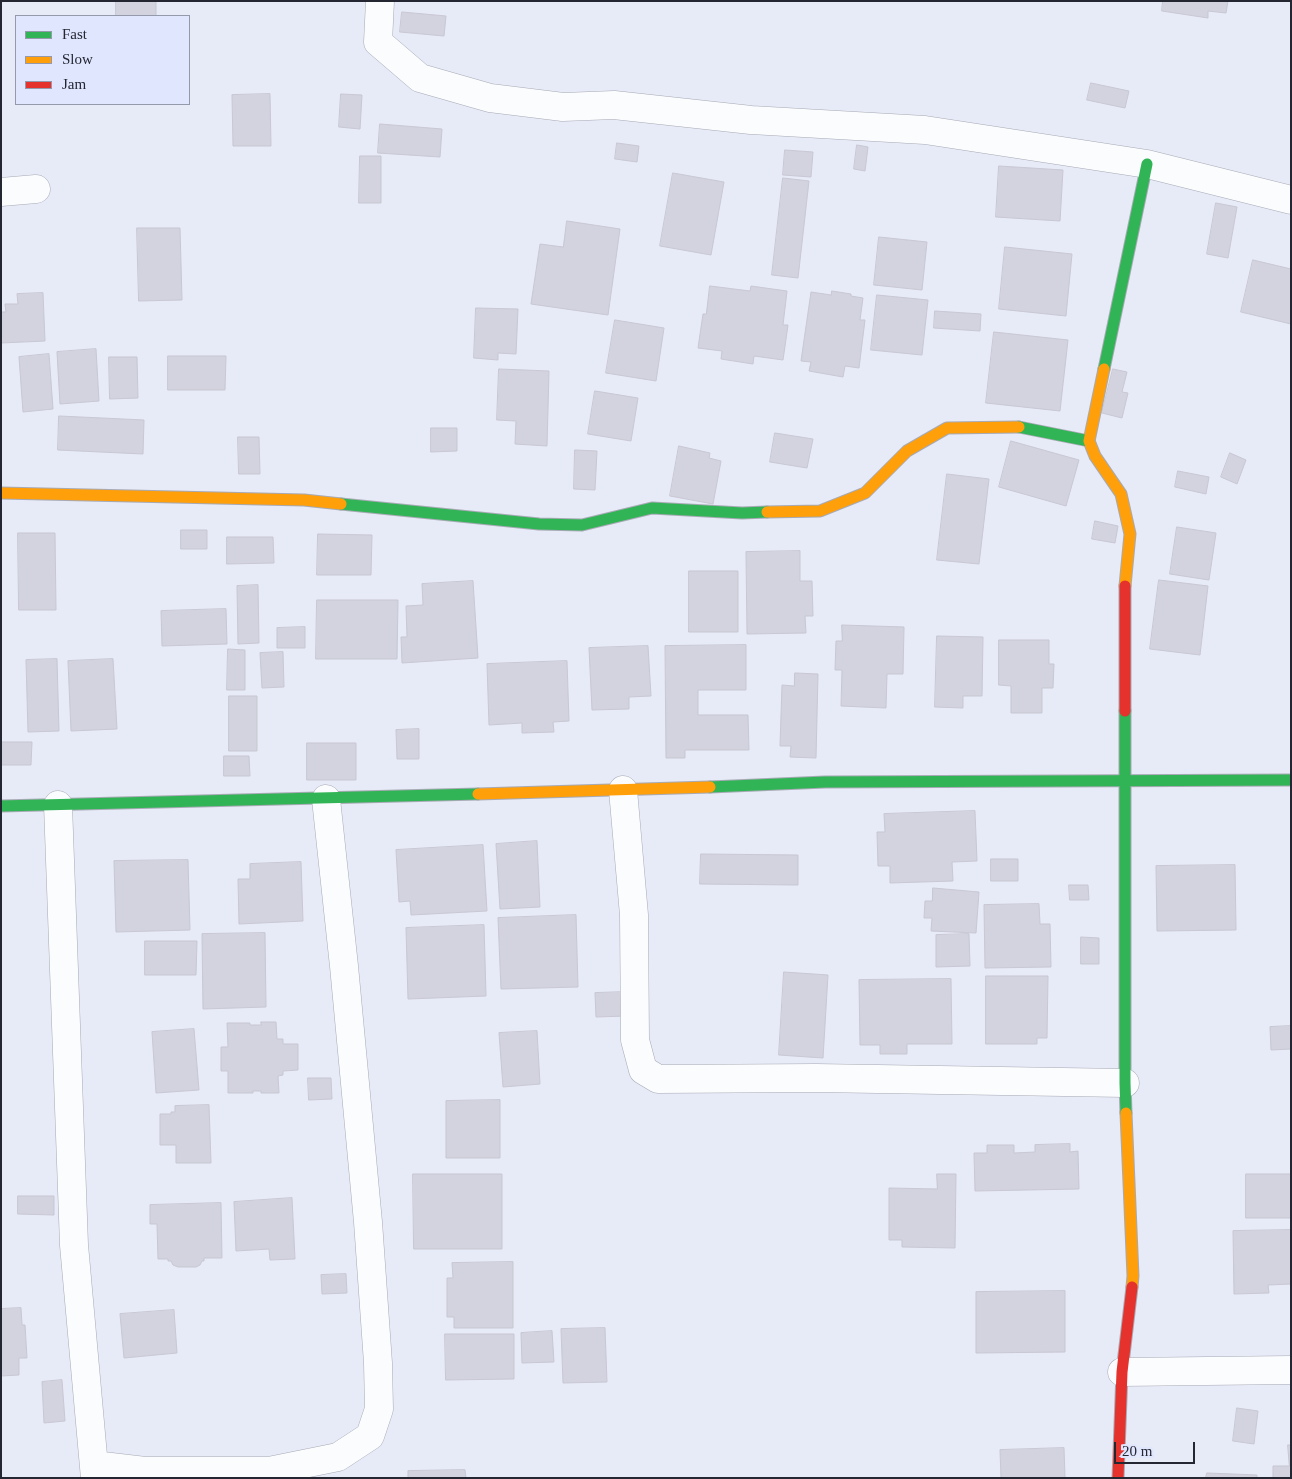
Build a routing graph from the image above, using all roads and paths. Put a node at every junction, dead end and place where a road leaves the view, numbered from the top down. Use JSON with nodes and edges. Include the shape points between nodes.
{"nodes":[{"id":1,"x":380,"y":1,"type":"edge"},
{"id":2,"x":1147,"y":164,"type":"junction"},
{"id":3,"x":36,"y":189,"type":"dead end"},
{"id":4,"x":1,"y":192,"type":"edge"},
{"id":5,"x":1291,"y":200,"type":"edge"},
{"id":6,"x":1090,"y":441,"type":"junction"},
{"id":7,"x":1,"y":494,"type":"edge"},
{"id":8,"x":1126,"y":780,"type":"junction"},
{"id":9,"x":1291,"y":780,"type":"edge"},
{"id":10,"x":623,"y":790,"type":"junction"},
{"id":11,"x":326,"y":799,"type":"junction"},
{"id":12,"x":58,"y":805,"type":"junction"},
{"id":13,"x":1,"y":806,"type":"edge"},
{"id":14,"x":1125,"y":1083,"type":"junction"},
{"id":15,"x":1291,"y":1370,"type":"edge"},
{"id":16,"x":1122,"y":1372,"type":"junction"},
{"id":17,"x":95,"y":1471,"type":"edge"},
{"id":18,"x":1118,"y":1478,"type":"edge"}],
"edges":[{"from":1,"to":2,"type":"street","via":[[378,42],[420,78],[490,98],[563,107],[614,106],[751,120],[925,130]]},
{"from":2,"to":5,"type":"street"},
{"from":2,"to":6,"type":"street"},
{"from":3,"to":4,"type":"street"},
{"from":6,"to":7,"type":"street","via":[[1018,428],[947,428],[907,451],[865,493],[820,511],[742,513],[652,508],[582,525],[539,524],[304,500]]},
{"from":6,"to":8,"type":"street","via":[[1095,456],[1121,494],[1130,534],[1125,586]]},
{"from":8,"to":9,"type":"street"},
{"from":8,"to":10,"type":"street","via":[[825,782]]},
{"from":8,"to":14,"type":"street"},
{"from":10,"to":11,"type":"street"},
{"from":10,"to":14,"type":"street","via":[[634,915],[635,1040],[643,1070],[658,1079]]},
{"from":11,"to":12,"type":"street"},
{"from":11,"to":17,"type":"street","via":[[377,1344],[379,1409],[370,1436],[338,1457],[268,1471]]},
{"from":12,"to":13,"type":"street"},
{"from":12,"to":17,"type":"street","via":[[74,1245]]},
{"from":14,"to":16,"type":"street","via":[[1133,1276]]},
{"from":15,"to":16,"type":"street"},
{"from":16,"to":18,"type":"street"}]}
